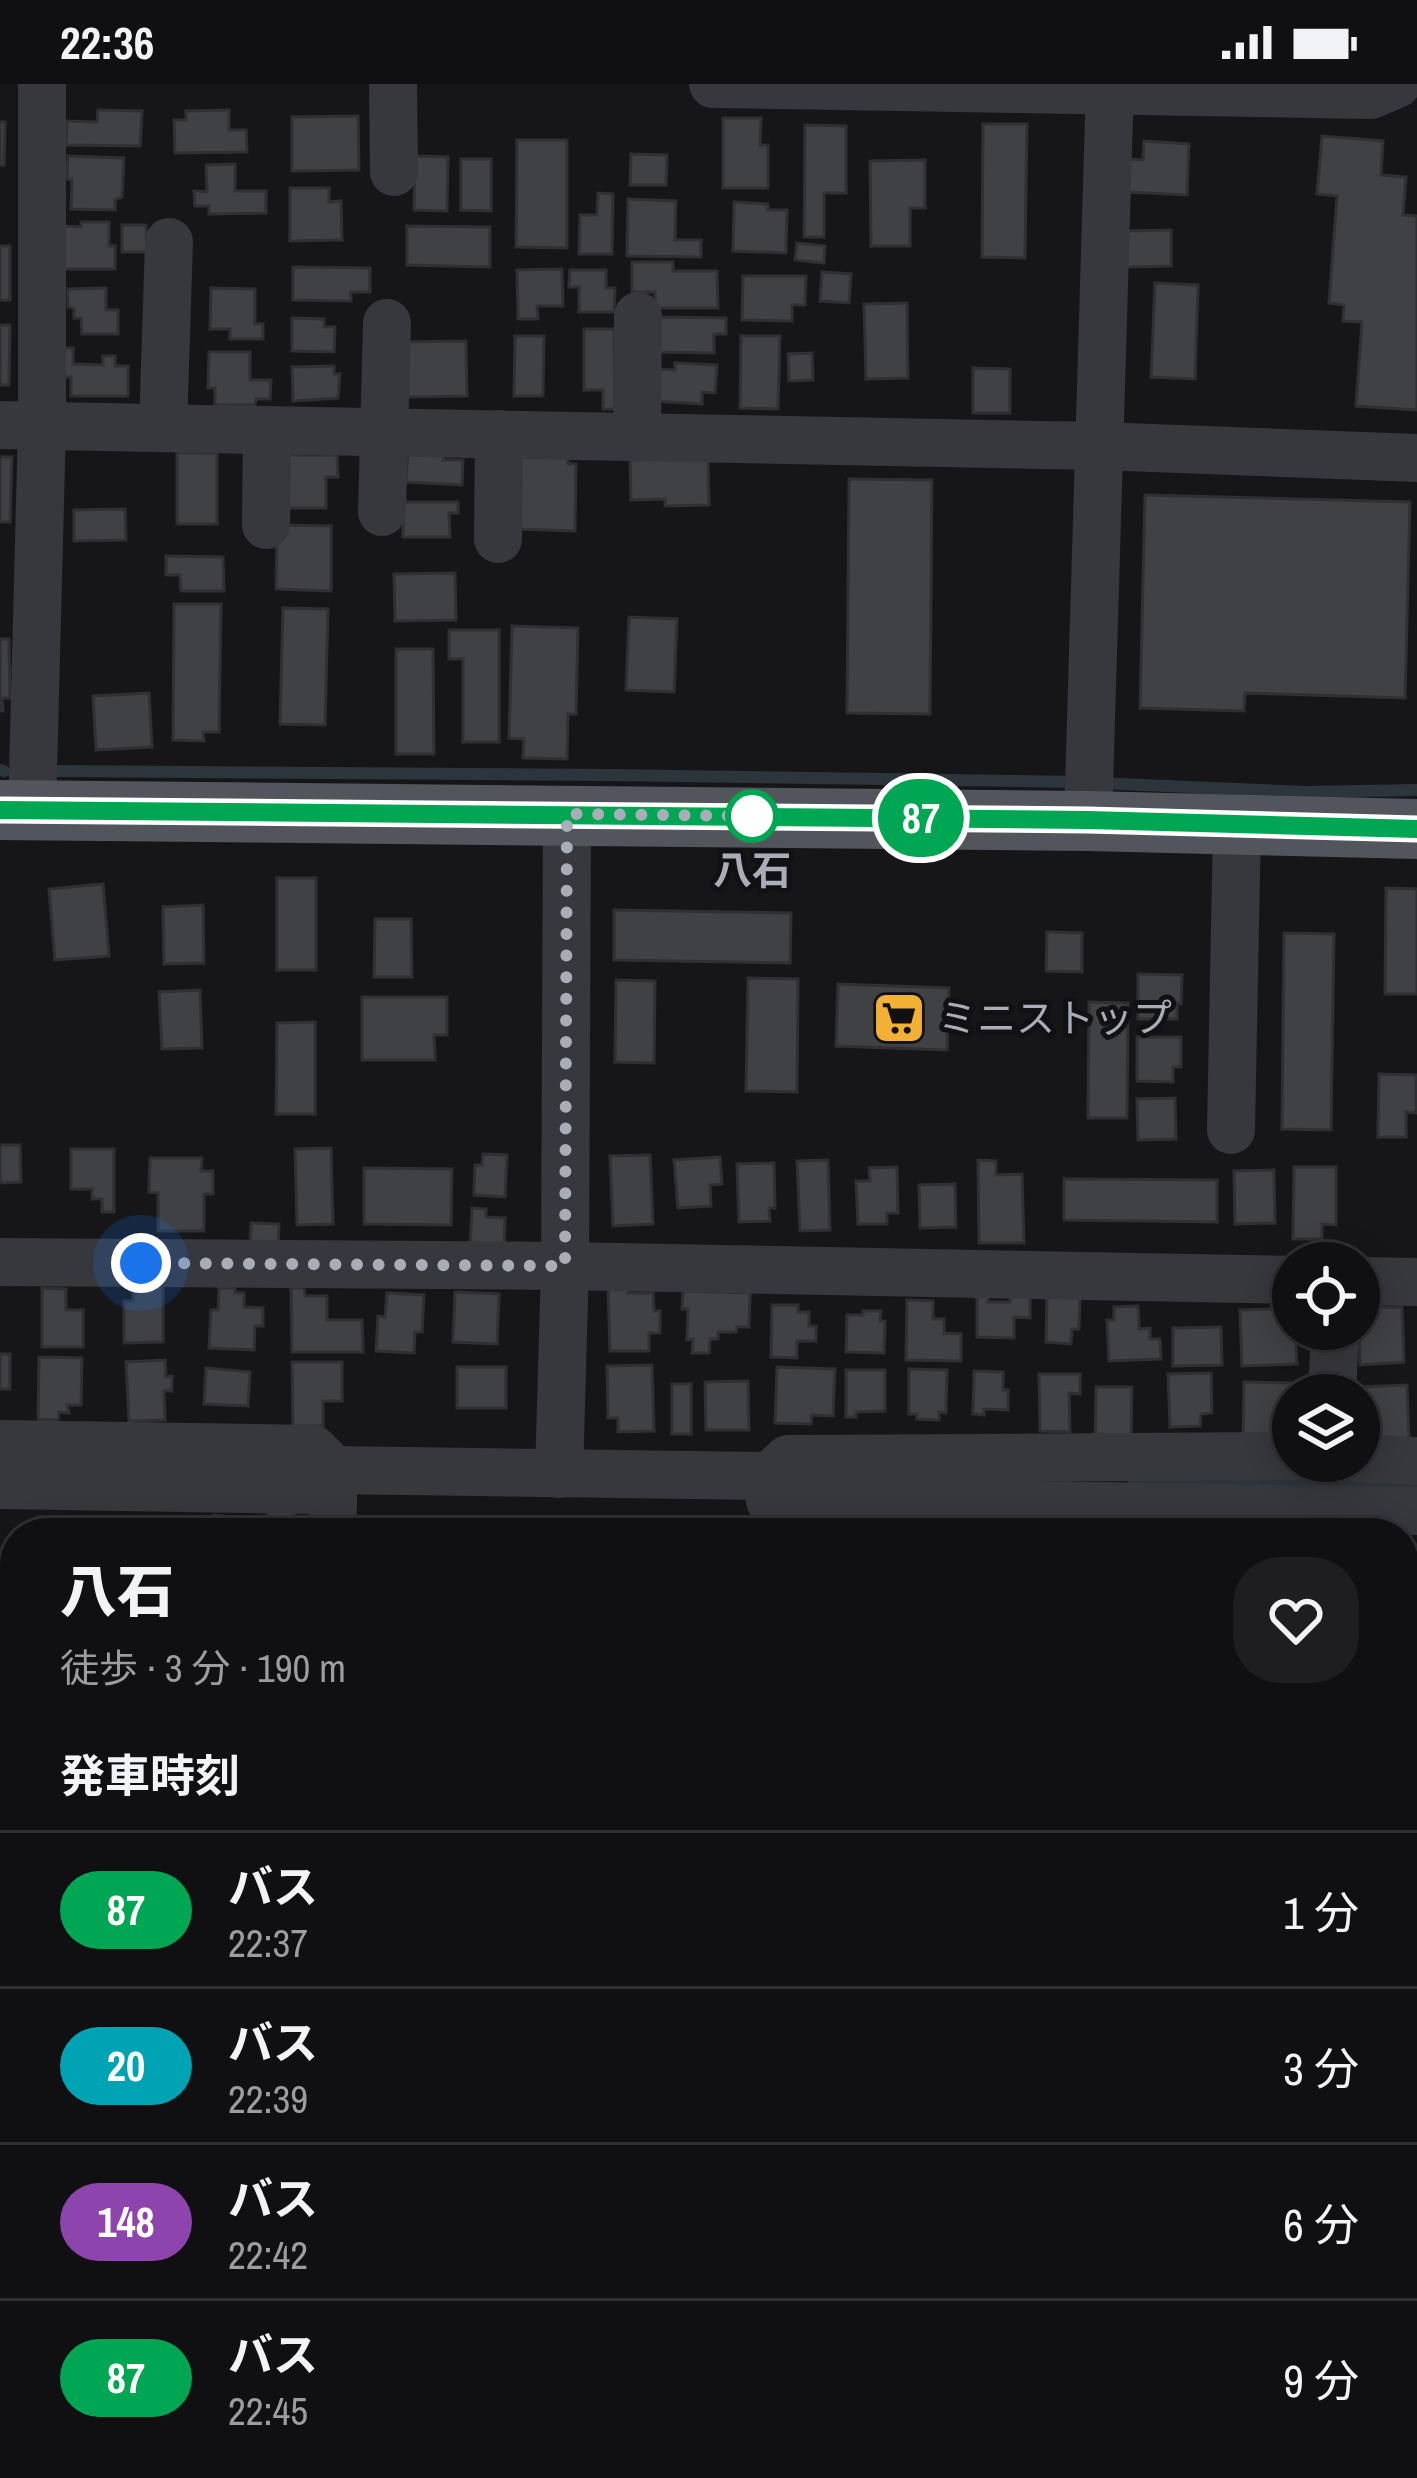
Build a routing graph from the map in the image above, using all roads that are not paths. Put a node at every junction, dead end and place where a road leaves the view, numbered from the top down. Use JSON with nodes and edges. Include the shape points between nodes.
{"nodes":[{"id":1,"x":42,"y":84,"type":"edge"},
{"id":2,"x":393,"y":84,"type":"edge"},
{"id":3,"x":713,"y":84,"type":"edge"},
{"id":4,"x":1397,"y":84,"type":"edge"},
{"id":5,"x":862,"y":85,"type":"edge"},
{"id":6,"x":1110,"y":86,"type":"edge"},
{"id":7,"x":394,"y":172,"type":"dead end"},
{"id":8,"x":21,"y":198,"type":"edge"},
{"id":9,"x":169,"y":242,"type":"dead end"},
{"id":10,"x":638,"y":316,"type":"dead end"},
{"id":11,"x":387,"y":323,"type":"dead end"},
{"id":12,"x":21,"y":426,"type":"edge"},
{"id":13,"x":163,"y":428,"type":"junction"},
{"id":14,"x":267,"y":431,"type":"junction"},
{"id":15,"x":384,"y":432,"type":"junction"},
{"id":16,"x":500,"y":434,"type":"junction"},
{"id":17,"x":637,"y":437,"type":"junction"},
{"id":18,"x":1099,"y":446,"type":"junction"},
{"id":19,"x":1417,"y":458,"type":"edge"},
{"id":20,"x":382,"y":512,"type":"dead end"},
{"id":21,"x":266,"y":525,"type":"dead end"},
{"id":22,"x":498,"y":539,"type":"dead end"},
{"id":23,"x":1088,"y":798,"type":"junction"},
{"id":24,"x":16,"y":810,"type":"edge"},
{"id":25,"x":567,"y":814,"type":"junction"},
{"id":26,"x":1237,"y":824,"type":"junction"},
{"id":27,"x":1417,"y":829,"type":"edge"},
{"id":28,"x":1232,"y":1130,"type":"dead end"},
{"id":29,"x":0,"y":1262,"type":"edge"},
{"id":30,"x":565,"y":1266,"type":"junction"},
{"id":31,"x":1272,"y":1280,"type":"edge"},
{"id":32,"x":1380,"y":1281,"type":"edge"},
{"id":33,"x":1417,"y":1282,"type":"edge"},
{"id":34,"x":0,"y":1444,"type":"edge"},
{"id":35,"x":1272,"y":1456,"type":"edge"},
{"id":36,"x":1380,"y":1459,"type":"edge"},
{"id":37,"x":1417,"y":1461,"type":"edge"},
{"id":38,"x":334,"y":1470,"type":"junction"},
{"id":39,"x":559,"y":1474,"type":"junction"},
{"id":40,"x":0,"y":1485,"type":"edge"},
{"id":41,"x":770,"y":1503,"type":"edge"},
{"id":42,"x":1417,"y":1511,"type":"edge"},
{"id":43,"x":332,"y":1518,"type":"edge"}],
"edges":[{"from":1,"to":8,"type":"street"},
{"from":2,"to":7,"type":"street"},
{"from":3,"to":5,"type":"street"},
{"from":4,"to":6,"type":"street","via":[[1371,95]]},
{"from":5,"to":6,"type":"street"},
{"from":6,"to":18,"type":"street"},
{"from":8,"to":12,"type":"street"},
{"from":9,"to":13,"type":"street"},
{"from":10,"to":17,"type":"street"},
{"from":11,"to":15,"type":"street"},
{"from":12,"to":13,"type":"street"},
{"from":12,"to":24,"type":"street"},
{"from":13,"to":14,"type":"street"},
{"from":14,"to":15,"type":"street"},
{"from":14,"to":21,"type":"street"},
{"from":15,"to":16,"type":"street"},
{"from":15,"to":20,"type":"street"},
{"from":16,"to":17,"type":"street"},
{"from":16,"to":22,"type":"street"},
{"from":17,"to":18,"type":"street"},
{"from":18,"to":19,"type":"street"},
{"from":18,"to":23,"type":"street"},
{"from":23,"to":25,"type":"main road"},
{"from":23,"to":26,"type":"main road"},
{"from":24,"to":25,"type":"main road"},
{"from":25,"to":30,"type":"street"},
{"from":26,"to":27,"type":"main road"},
{"from":26,"to":28,"type":"street"},
{"from":29,"to":30,"type":"street"},
{"from":30,"to":31,"type":"street"},
{"from":30,"to":39,"type":"street"},
{"from":32,"to":33,"type":"street"},
{"from":34,"to":38,"type":"street","via":[[313,1449]]},
{"from":35,"to":41,"type":"street","via":[[788,1459]]},
{"from":36,"to":37,"type":"street"},
{"from":38,"to":39,"type":"street"},
{"from":38,"to":40,"type":"street","via":[[305,1490]]},
{"from":38,"to":43,"type":"street"},
{"from":39,"to":41,"type":"street"},
{"from":41,"to":42,"type":"street"}]}
